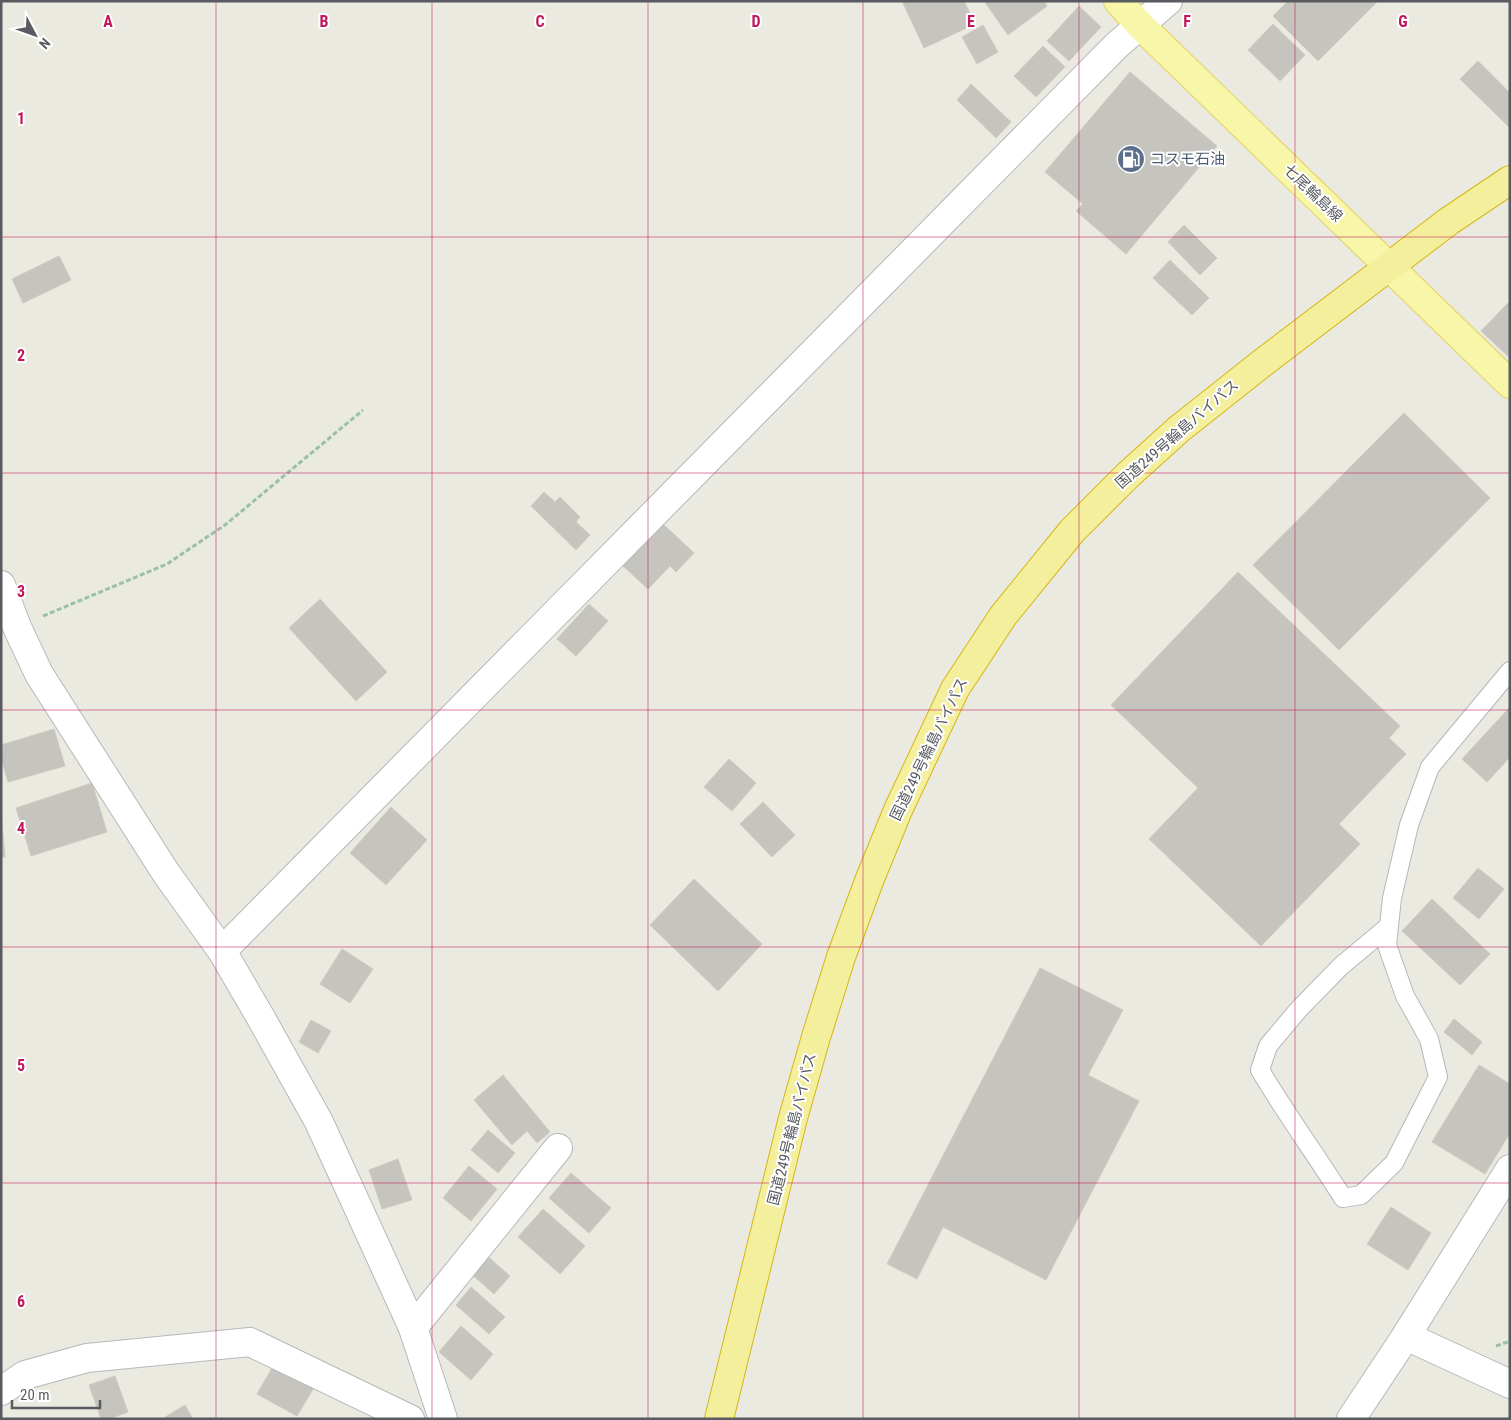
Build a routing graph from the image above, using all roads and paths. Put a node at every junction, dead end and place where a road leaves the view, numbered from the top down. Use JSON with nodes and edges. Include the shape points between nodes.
{"nodes":[{"id":1,"x":1118,"y":1,"type":"edge"},
{"id":2,"x":1168,"y":1,"type":"edge"},
{"id":3,"x":1141,"y":26,"type":"junction"},
{"id":4,"x":1510,"y":180,"type":"edge"},
{"id":5,"x":1389,"y":268,"type":"junction"},
{"id":6,"x":1510,"y":384,"type":"edge"},
{"id":7,"x":363,"y":410,"type":"dead end"},
{"id":8,"x":1,"y":585,"type":"edge"},
{"id":9,"x":17,"y":627,"type":"junction"},
{"id":10,"x":1510,"y":670,"type":"edge"},
{"id":11,"x":1389,"y":926,"type":"junction"},
{"id":12,"x":222,"y":951,"type":"junction"},
{"id":13,"x":558,"y":1148,"type":"dead end"},
{"id":14,"x":1510,"y":1169,"type":"edge"},
{"id":15,"x":413,"y":1328,"type":"junction"},
{"id":16,"x":1406,"y":1336,"type":"junction"},
{"id":17,"x":1510,"y":1384,"type":"edge"},
{"id":18,"x":1,"y":1391,"type":"edge"},
{"id":19,"x":410,"y":1419,"type":"edge"},
{"id":20,"x":443,"y":1419,"type":"edge"},
{"id":21,"x":718,"y":1419,"type":"edge"},
{"id":22,"x":1351,"y":1419,"type":"edge"}],
"edges":[{"from":1,"to":3,"type":"main road","name":"七尾輪島線"},
{"from":2,"to":3,"type":"street"},
{"from":3,"to":5,"type":"main road","name":"七尾輪島線"},
{"from":3,"to":12,"type":"street","via":[[1117,45]]},
{"from":4,"to":5,"type":"highway","name":"国道249号輪島バイパス","via":[[1449,221]]},
{"from":5,"to":6,"type":"main road","name":"七尾輪島線"},
{"from":5,"to":21,"type":"highway","name":"国道249号輪島バイパス","via":[[1179,429],[1128,475],[1072,531],[1003,616],[955,689],[898,810],[841,957],[793,1118]]},
{"from":7,"to":9,"type":"path","via":[[225,525],[168,564]]},
{"from":8,"to":9,"type":"street"},
{"from":9,"to":12,"type":"street","via":[[39,674],[83,745],[166,873]]},
{"from":10,"to":11,"type":"lane","via":[[1430,767],[1409,825]]},
{"from":11,"to":11,"type":"lane","via":[[1387,945],[1405,996],[1429,1039],[1438,1077],[1394,1163],[1361,1195],[1343,1198],[1260,1070],[1268,1046],[1299,1008],[1341,966]]},
{"from":12,"to":15,"type":"street","via":[[318,1122]]},
{"from":13,"to":15,"type":"street"},
{"from":14,"to":16,"type":"street"},
{"from":15,"to":20,"type":"street"},
{"from":16,"to":17,"type":"street"},
{"from":16,"to":22,"type":"street"},
{"from":18,"to":19,"type":"street","via":[[25,1375],[87,1358],[250,1342]]}]}
